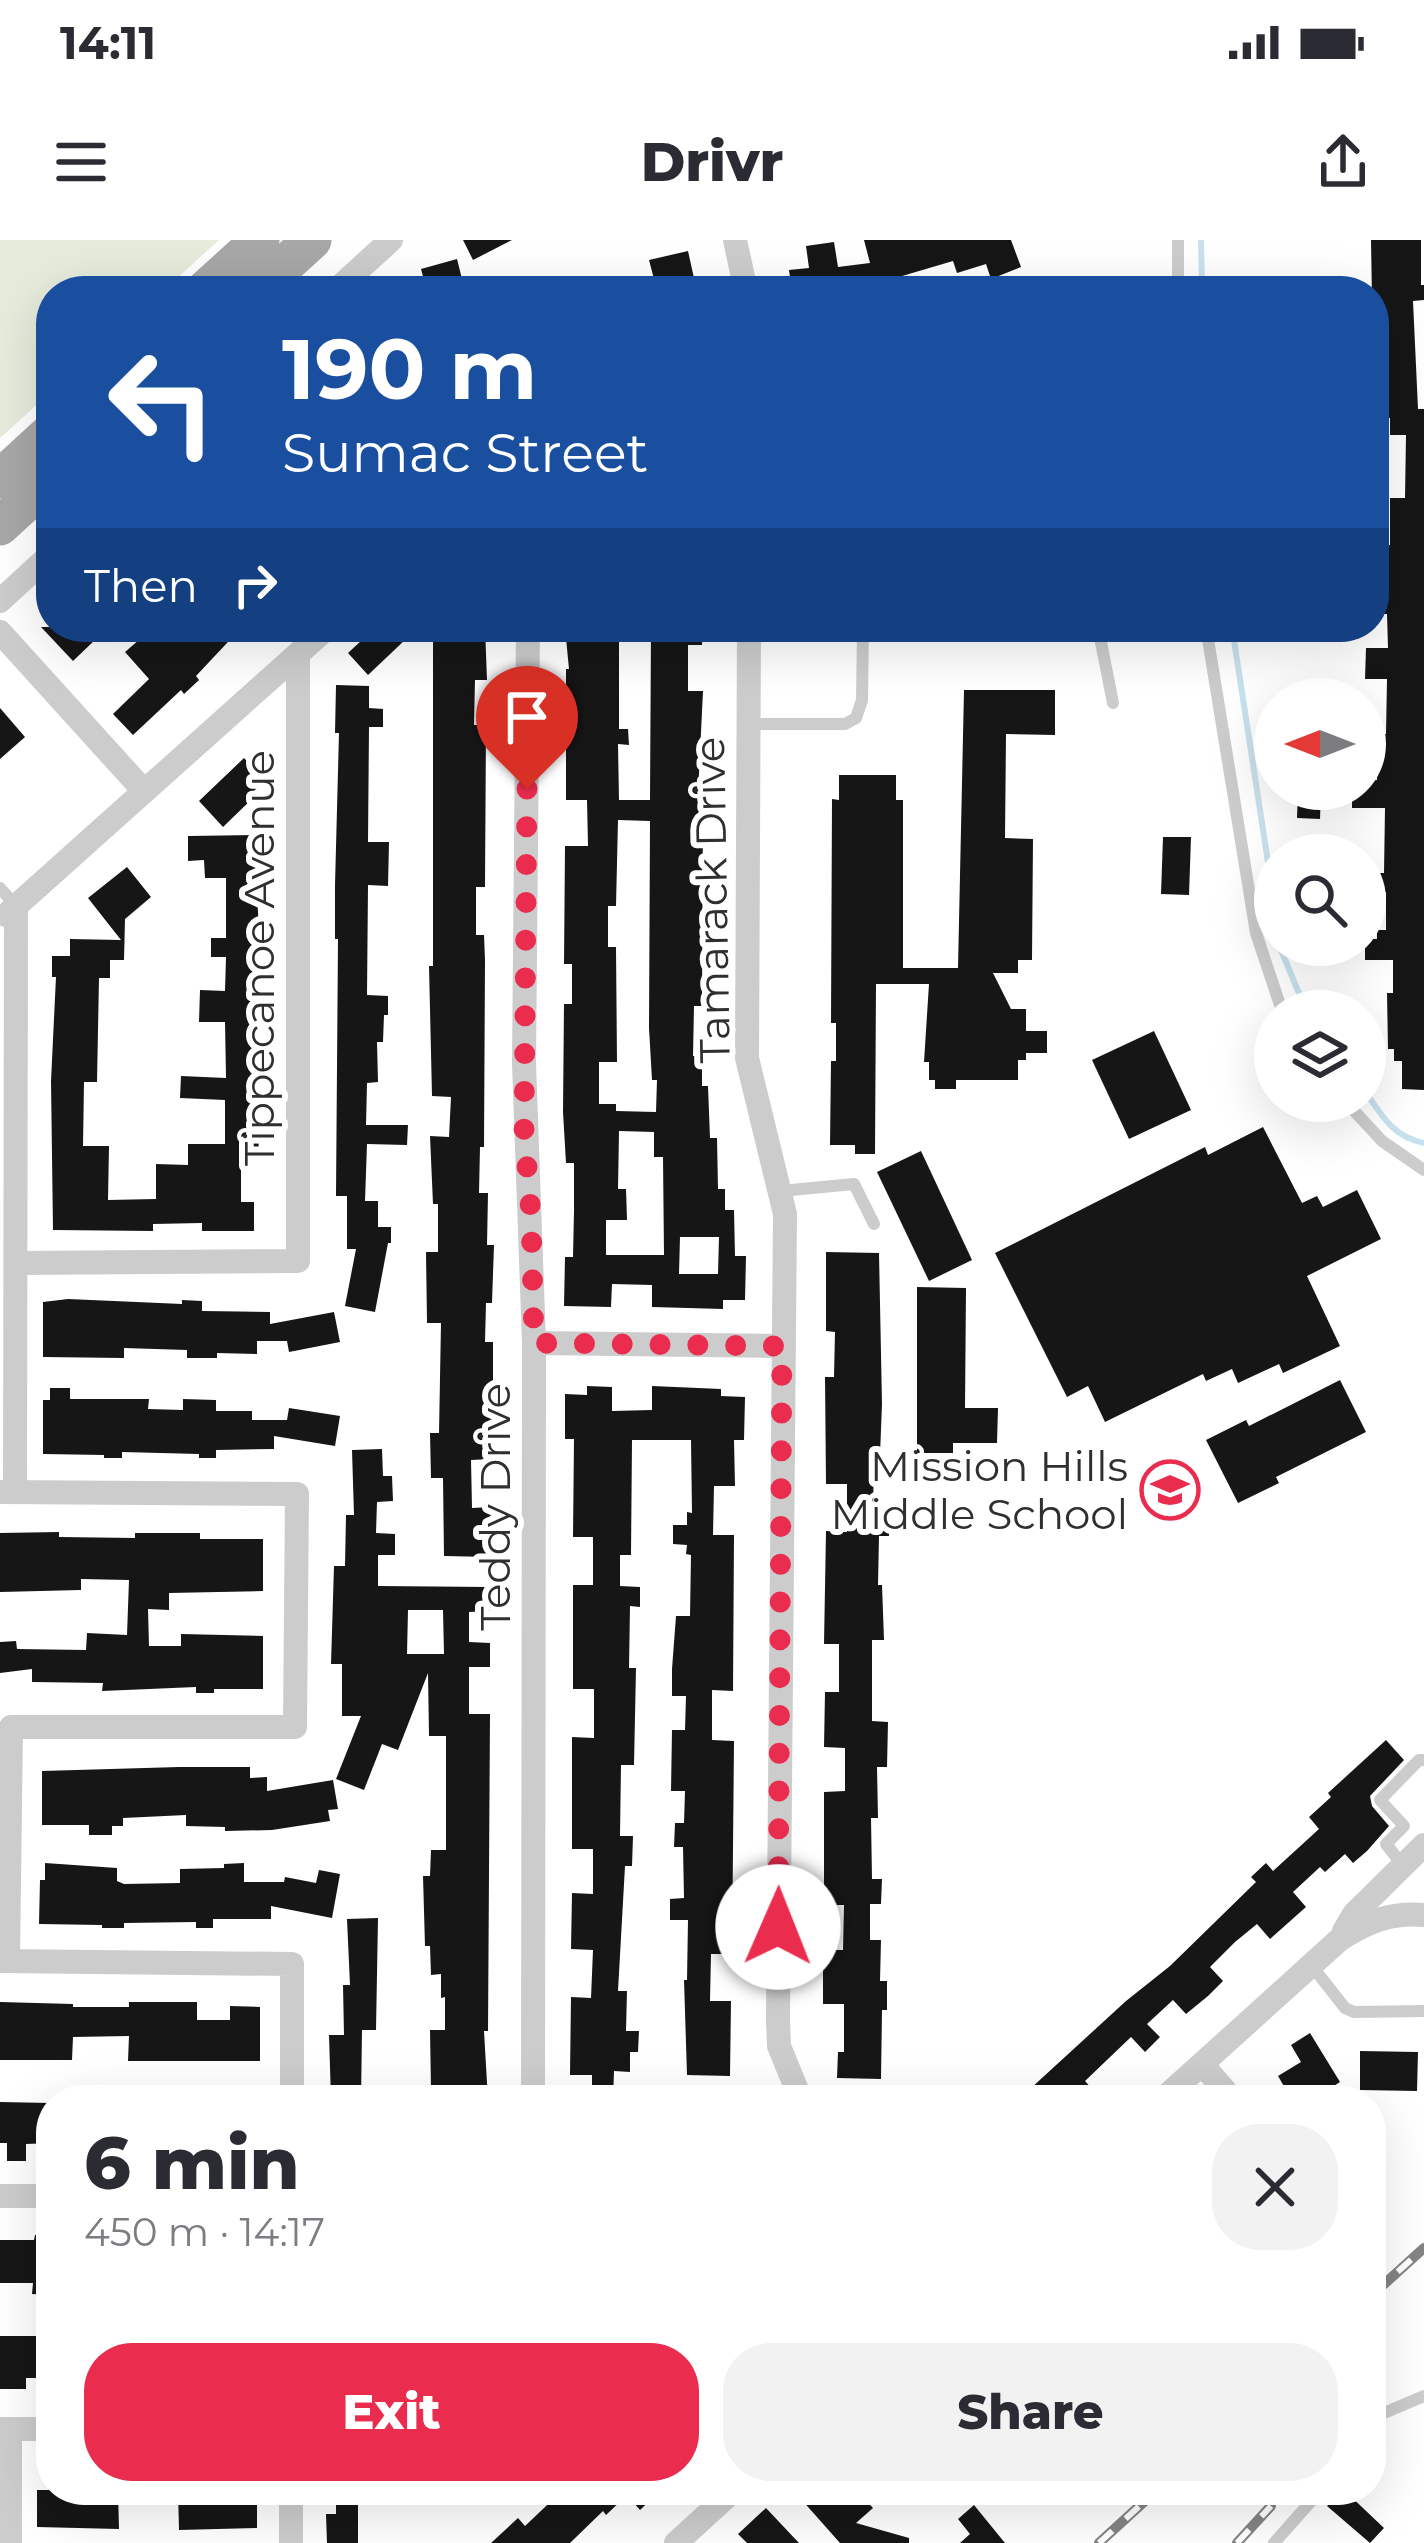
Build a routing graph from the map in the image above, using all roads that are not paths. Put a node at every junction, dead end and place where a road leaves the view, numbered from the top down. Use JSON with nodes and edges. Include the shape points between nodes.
{"nodes":[{"id":1,"x":312,"y":240,"type":"edge"},
{"id":2,"x":391,"y":240,"type":"edge"},
{"id":3,"x":735,"y":240,"type":"edge"},
{"id":4,"x":1178,"y":240,"type":"edge"},
{"id":5,"x":255,"y":242,"type":"edge"},
{"id":6,"x":220,"y":276,"type":"edge"},
{"id":7,"x":272,"y":276,"type":"edge"},
{"id":8,"x":351,"y":276,"type":"edge"},
{"id":9,"x":743,"y":276,"type":"edge"},
{"id":10,"x":1178,"y":276,"type":"edge"},
{"id":11,"x":36,"y":446,"type":"edge"},
{"id":12,"x":0,"y":479,"type":"edge"},
{"id":13,"x":36,"y":493,"type":"edge"},
{"id":14,"x":0,"y":526,"type":"edge"},
{"id":15,"x":36,"y":568,"type":"edge"},
{"id":16,"x":0,"y":601,"type":"edge"},
{"id":17,"x":0,"y":632,"type":"edge"},
{"id":18,"x":312,"y":642,"type":"edge"},
{"id":19,"x":528,"y":642,"type":"edge"},
{"id":20,"x":749,"y":642,"type":"edge"},
{"id":21,"x":863,"y":642,"type":"edge"},
{"id":22,"x":1101,"y":642,"type":"edge"},
{"id":23,"x":1208,"y":642,"type":"edge"},
{"id":24,"x":298,"y":655,"type":"junction"},
{"id":25,"x":1113,"y":703,"type":"dead end"},
{"id":26,"x":749,"y":724,"type":"junction"},
{"id":27,"x":144,"y":791,"type":"junction"},
{"id":28,"x":5,"y":904,"type":"edge"},
{"id":29,"x":1275,"y":990,"type":"edge"},
{"id":30,"x":1364,"y":1122,"type":"edge"},
{"id":31,"x":1424,"y":1170,"type":"edge"},
{"id":32,"x":779,"y":1191,"type":"junction"},
{"id":33,"x":874,"y":1225,"type":"dead end"},
{"id":34,"x":16,"y":1263,"type":"junction"},
{"id":35,"x":534,"y":1343,"type":"junction"},
{"id":36,"x":782,"y":1346,"type":"junction"},
{"id":37,"x":8,"y":1492,"type":"edge"},
{"id":38,"x":1424,"y":1760,"type":"edge"},
{"id":39,"x":1424,"y":1846,"type":"edge"},
{"id":40,"x":1404,"y":1867,"type":"junction"},
{"id":41,"x":1424,"y":1915,"type":"edge"},
{"id":42,"x":1339,"y":1940,"type":"junction"},
{"id":43,"x":4,"y":1961,"type":"edge"},
{"id":44,"x":1311,"y":1965,"type":"junction"},
{"id":45,"x":1424,"y":2011,"type":"edge"},
{"id":46,"x":1202,"y":2064,"type":"junction"},
{"id":47,"x":292,"y":2085,"type":"edge"},
{"id":48,"x":533,"y":2085,"type":"edge"},
{"id":49,"x":794,"y":2085,"type":"edge"},
{"id":50,"x":1179,"y":2085,"type":"edge"},
{"id":51,"x":1220,"y":2085,"type":"edge"},
{"id":52,"x":0,"y":2196,"type":"edge"},
{"id":53,"x":36,"y":2196,"type":"edge"},
{"id":54,"x":1424,"y":2396,"type":"edge"},
{"id":55,"x":1386,"y":2412,"type":"edge"},
{"id":56,"x":5,"y":2429,"type":"edge"},
{"id":57,"x":36,"y":2429,"type":"edge"},
{"id":58,"x":291,"y":2505,"type":"edge"},
{"id":59,"x":718,"y":2505,"type":"edge"},
{"id":60,"x":1308,"y":2505,"type":"edge"},
{"id":61,"x":10,"y":2543,"type":"edge"},
{"id":62,"x":291,"y":2543,"type":"edge"},
{"id":63,"x":676,"y":2543,"type":"edge"},
{"id":64,"x":1274,"y":2543,"type":"edge"}],
"edges":[{"from":1,"to":7,"type":"main road"},
{"from":2,"to":8,"type":"street"},
{"from":3,"to":9,"type":"street"},
{"from":4,"to":10,"type":"lane"},
{"from":5,"to":6,"type":"main road"},
{"from":11,"to":12,"type":"main road"},
{"from":13,"to":14,"type":"main road"},
{"from":15,"to":16,"type":"street"},
{"from":17,"to":27,"type":"street"},
{"from":18,"to":24,"type":"street"},
{"from":19,"to":35,"type":"street","name":"Teddy Drive","via":[[524,1108]]},
{"from":20,"to":26,"type":"street","name":"Tamarack Drive"},
{"from":21,"to":26,"type":"lane","via":[[856,718]]},
{"from":22,"to":25,"type":"lane"},
{"from":23,"to":29,"type":"lane","via":[[1256,933]]},
{"from":24,"to":27,"type":"street"},
{"from":24,"to":34,"type":"street","name":"Tippecanoe Avenue","via":[[298,1261]]},
{"from":26,"to":32,"type":"street","name":"Tamarack Drive","via":[[747,1058]]},
{"from":27,"to":28,"type":"street"},
{"from":28,"to":34,"type":"street"},
{"from":30,"to":31,"type":"lane"},
{"from":32,"to":33,"type":"lane","via":[[854,1184]]},
{"from":32,"to":36,"type":"street","name":"Tamarack Drive"},
{"from":34,"to":37,"type":"street"},
{"from":35,"to":36,"type":"street"},
{"from":35,"to":48,"type":"street","name":"Teddy Drive"},
{"from":36,"to":49,"type":"street","name":"Tamarack Drive","via":[[778,2020]]},
{"from":37,"to":43,"type":"street","via":[[297,1494],[295,1727],[11,1727]]},
{"from":38,"to":40,"type":"lane","via":[[1380,1800],[1405,1826],[1386,1844]]},
{"from":39,"to":40,"type":"street"},
{"from":40,"to":42,"type":"street","via":[[1354,1913]]},
{"from":41,"to":42,"type":"street","via":[[1366,1922]]},
{"from":42,"to":44,"type":"street"},
{"from":43,"to":47,"type":"street","via":[[292,1964]]},
{"from":44,"to":45,"type":"lane","via":[[1354,2012]]},
{"from":44,"to":46,"type":"street"},
{"from":46,"to":50,"type":"street"},
{"from":46,"to":51,"type":"street"},
{"from":52,"to":53,"type":"street"},
{"from":54,"to":55,"type":"lane"},
{"from":56,"to":57,"type":"street"},
{"from":56,"to":61,"type":"street"},
{"from":58,"to":62,"type":"street"},
{"from":59,"to":63,"type":"street"},
{"from":60,"to":64,"type":"lane"}]}
